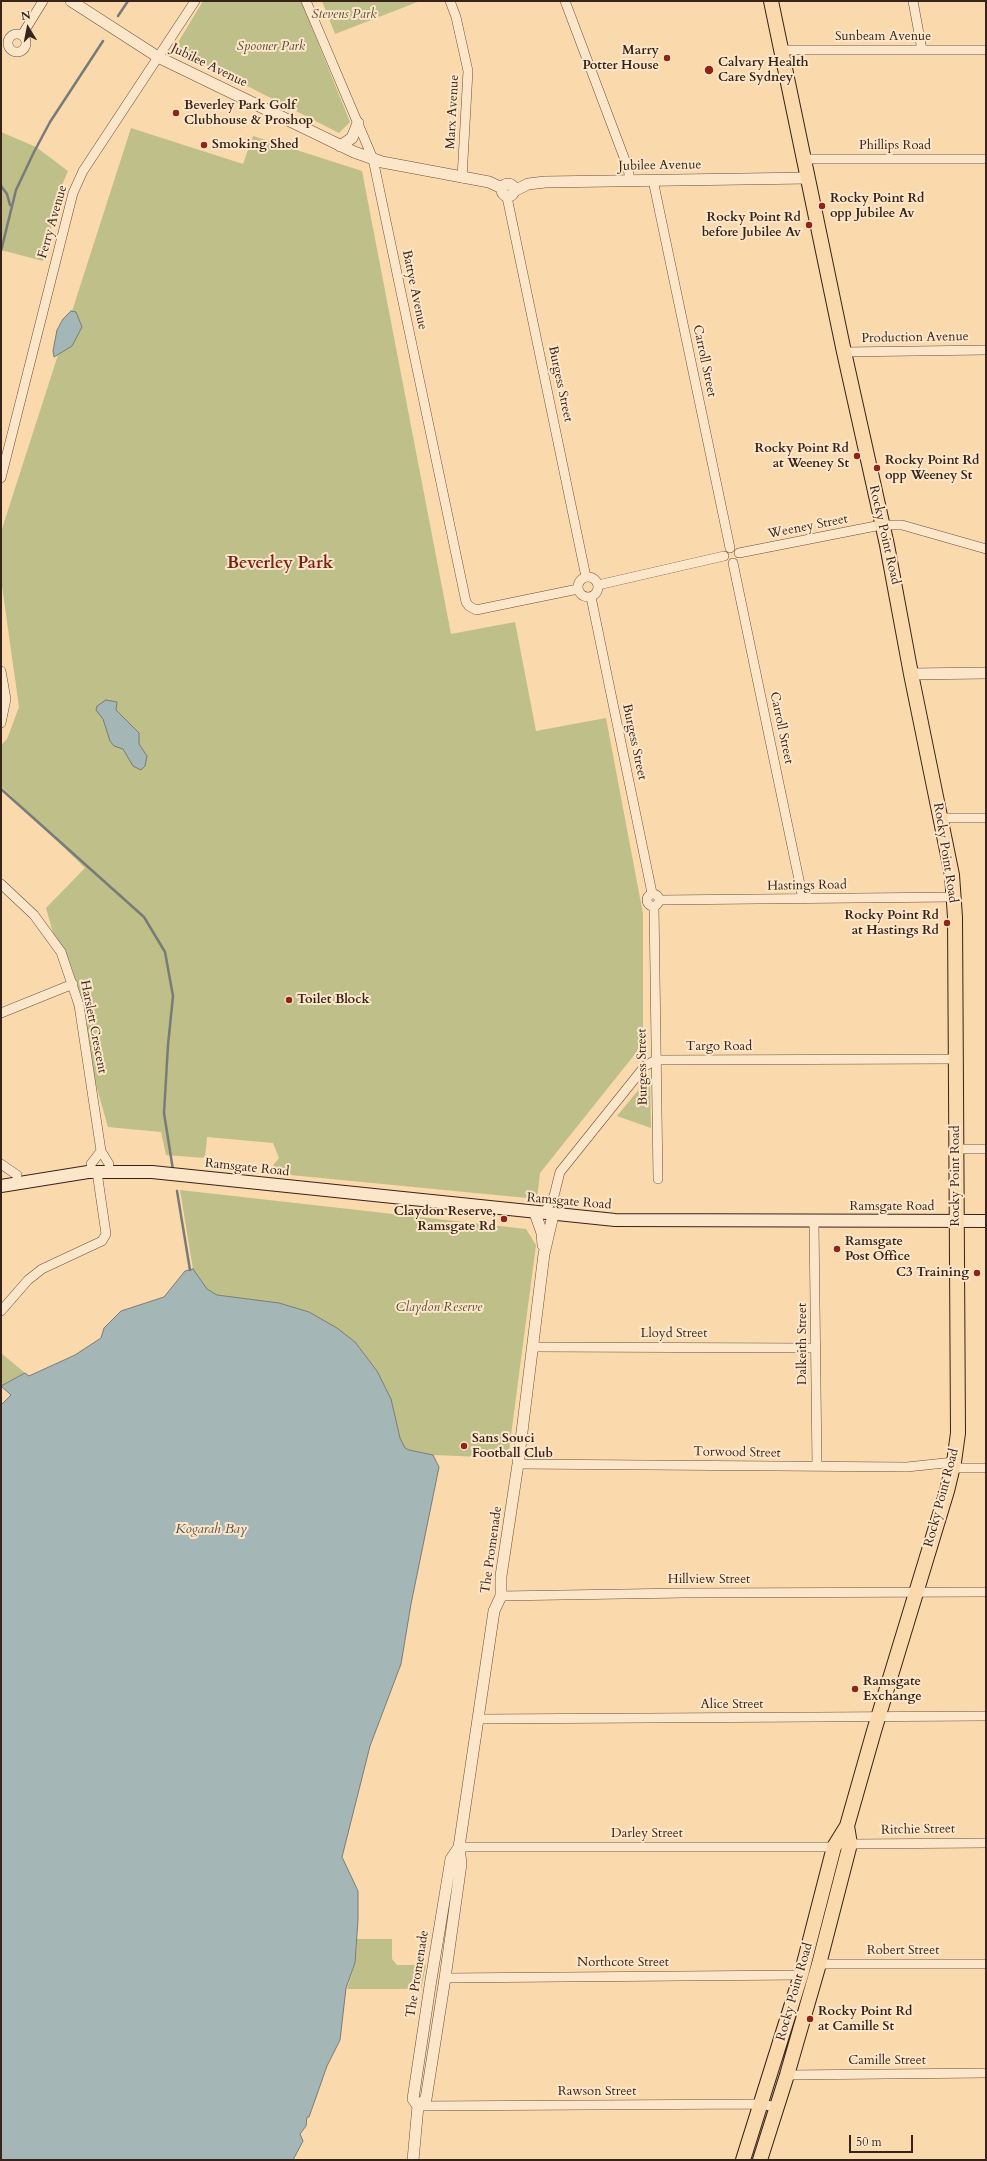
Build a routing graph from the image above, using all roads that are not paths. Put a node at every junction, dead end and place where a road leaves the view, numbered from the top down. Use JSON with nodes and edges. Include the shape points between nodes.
{"nodes":[{"id":1,"x":43,"y":1,"type":"edge"},
{"id":2,"x":71,"y":1,"type":"edge"},
{"id":3,"x":195,"y":1,"type":"edge"},
{"id":4,"x":306,"y":1,"type":"edge"},
{"id":5,"x":450,"y":1,"type":"edge"},
{"id":6,"x":565,"y":1,"type":"edge"},
{"id":7,"x":771,"y":1,"type":"edge"},
{"id":8,"x":913,"y":1,"type":"edge"},
{"id":9,"x":22,"y":35,"type":"dead end"},
{"id":10,"x":781,"y":50,"type":"junction"},
{"id":11,"x":922,"y":50,"type":"junction"},
{"id":12,"x":986,"y":50,"type":"edge"},
{"id":13,"x":158,"y":57,"type":"junction"},
{"id":14,"x":358,"y":123,"type":"junction"},
{"id":15,"x":340,"y":146,"type":"junction"},
{"id":16,"x":373,"y":159,"type":"junction"},
{"id":17,"x":804,"y":159,"type":"junction"},
{"id":18,"x":986,"y":160,"type":"edge"},
{"id":19,"x":462,"y":178,"type":"junction"},
{"id":20,"x":808,"y":178,"type":"junction"},
{"id":21,"x":653,"y":180,"type":"junction"},
{"id":22,"x":630,"y":181,"type":"junction"},
{"id":23,"x":508,"y":192,"type":"junction"},
{"id":24,"x":986,"y":350,"type":"edge"},
{"id":25,"x":844,"y":352,"type":"junction"},
{"id":26,"x":1,"y":478,"type":"edge"},
{"id":27,"x":881,"y":525,"type":"junction"},
{"id":28,"x":730,"y":548,"type":"junction"},
{"id":29,"x":986,"y":549,"type":"edge"},
{"id":30,"x":739,"y":553,"type":"junction"},
{"id":31,"x":724,"y":556,"type":"junction"},
{"id":32,"x":733,"y":563,"type":"junction"},
{"id":33,"x":586,"y":577,"type":"junction"},
{"id":34,"x":598,"y":585,"type":"junction"},
{"id":35,"x":578,"y":589,"type":"junction"},
{"id":36,"x":591,"y":597,"type":"junction"},
{"id":37,"x":1,"y":671,"type":"edge"},
{"id":38,"x":986,"y":673,"type":"edge"},
{"id":39,"x":911,"y":674,"type":"junction"},
{"id":40,"x":1,"y":723,"type":"edge"},
{"id":41,"x":941,"y":818,"type":"junction"},
{"id":42,"x":986,"y":818,"type":"edge"},
{"id":43,"x":1,"y":884,"type":"edge"},
{"id":44,"x":954,"y":897,"type":"junction"},
{"id":45,"x":803,"y":899,"type":"junction"},
{"id":46,"x":657,"y":903,"type":"junction"},
{"id":47,"x":73,"y":984,"type":"junction"},
{"id":48,"x":1,"y":1013,"type":"edge"},
{"id":49,"x":956,"y":1059,"type":"junction"},
{"id":50,"x":656,"y":1060,"type":"junction"},
{"id":51,"x":956,"y":1149,"type":"junction"},
{"id":52,"x":986,"y":1149,"type":"edge"},
{"id":53,"x":101,"y":1151,"type":"junction"},
{"id":54,"x":1,"y":1164,"type":"edge"},
{"id":55,"x":109,"y":1164,"type":"junction"},
{"id":56,"x":94,"y":1168,"type":"junction"},
{"id":57,"x":152,"y":1172,"type":"junction"},
{"id":58,"x":17,"y":1175,"type":"junction"},
{"id":59,"x":1,"y":1178,"type":"edge"},
{"id":60,"x":658,"y":1179,"type":"dead end"},
{"id":61,"x":1,"y":1186,"type":"edge"},
{"id":62,"x":554,"y":1196,"type":"junction"},
{"id":63,"x":548,"y":1214,"type":"junction"},
{"id":64,"x":986,"y":1220,"type":"edge"},
{"id":65,"x":957,"y":1221,"type":"junction"},
{"id":66,"x":814,"y":1222,"type":"junction"},
{"id":67,"x":544,"y":1254,"type":"junction"},
{"id":68,"x":1,"y":1311,"type":"edge"},
{"id":69,"x":533,"y":1347,"type":"junction"},
{"id":70,"x":816,"y":1348,"type":"junction"},
{"id":71,"x":518,"y":1464,"type":"junction"},
{"id":72,"x":954,"y":1465,"type":"junction"},
{"id":73,"x":817,"y":1466,"type":"junction"},
{"id":74,"x":986,"y":1468,"type":"edge"},
{"id":75,"x":986,"y":1592,"type":"edge"},
{"id":76,"x":916,"y":1593,"type":"junction"},
{"id":77,"x":501,"y":1596,"type":"junction"},
{"id":78,"x":986,"y":1716,"type":"edge"},
{"id":79,"x":878,"y":1717,"type":"junction"},
{"id":80,"x":479,"y":1719,"type":"junction"},
{"id":81,"x":847,"y":1826,"type":"junction"},
{"id":82,"x":986,"y":1843,"type":"edge"},
{"id":83,"x":850,"y":1844,"type":"junction"},
{"id":84,"x":459,"y":1847,"type":"junction"},
{"id":85,"x":834,"y":1847,"type":"junction"},
{"id":86,"x":819,"y":1964,"type":"junction"},
{"id":87,"x":986,"y":1964,"type":"edge"},
{"id":88,"x":801,"y":1975,"type":"junction"},
{"id":89,"x":445,"y":1978,"type":"junction"},
{"id":90,"x":986,"y":2073,"type":"edge"},
{"id":91,"x":788,"y":2075,"type":"junction"},
{"id":92,"x":761,"y":2104,"type":"junction"},
{"id":93,"x":418,"y":2106,"type":"junction"},
{"id":94,"x":776,"y":2107,"type":"junction"},
{"id":95,"x":413,"y":2160,"type":"edge"},
{"id":96,"x":743,"y":2160,"type":"edge"},
{"id":97,"x":760,"y":2160,"type":"edge"}],
"edges":[{"from":1,"to":9,"type":"street"},
{"from":2,"to":13,"type":"street","name":"Jubilee Avenue"},
{"from":3,"to":13,"type":"street","name":"Ferry Avenue"},
{"from":4,"to":14,"type":"street","name":"Battye Avenue"},
{"from":5,"to":19,"type":"street","name":"Marx Avenue","via":[[468,71]]},
{"from":6,"to":22,"type":"street","via":[[628,168]]},
{"from":7,"to":10,"type":"main road","name":"Rocky Point Road"},
{"from":8,"to":11,"type":"street"},
{"from":10,"to":11,"type":"street","name":"Sunbeam Avenue"},
{"from":10,"to":17,"type":"main road","name":"Rocky Point Road"},
{"from":11,"to":12,"type":"street","name":"Sunbeam Avenue"},
{"from":13,"to":15,"type":"street","name":"Jubilee Avenue"},
{"from":13,"to":26,"type":"street","name":"Ferry Avenue","via":[[83,171],[73,193]]},
{"from":14,"to":15,"type":"street","via":[[352,138]]},
{"from":14,"to":16,"type":"street","name":"Battye Avenue"},
{"from":15,"to":16,"type":"street","name":"Jubilee Avenue"},
{"from":16,"to":19,"type":"street","name":"Jubilee Avenue"},
{"from":16,"to":35,"type":"street","name":"Battye Avenue","via":[[468,606],[476,610]]},
{"from":17,"to":18,"type":"street","name":"Phillips Road"},
{"from":17,"to":20,"type":"main road","name":"Rocky Point Road"},
{"from":19,"to":23,"type":"street","name":"Jubilee Avenue","via":[[492,183]]},
{"from":20,"to":21,"type":"street","name":"Jubilee Avenue"},
{"from":20,"to":25,"type":"main road","name":"Rocky Point Road"},
{"from":21,"to":22,"type":"street","name":"Jubilee Avenue"},
{"from":21,"to":28,"type":"street","name":"Carroll Street"},
{"from":22,"to":23,"type":"street","name":"Jubilee Avenue","via":[[538,182]]},
{"from":23,"to":33,"type":"street","name":"Burgess Street"},
{"from":24,"to":25,"type":"street","name":"Production Avenue"},
{"from":25,"to":27,"type":"main road","name":"Rocky Point Road"},
{"from":27,"to":29,"type":"street","name":"Weeney Street","via":[[902,525]]},
{"from":27,"to":30,"type":"street","name":"Weeney Street"},
{"from":27,"to":39,"type":"main road","name":"Rocky Point Road"},
{"from":28,"to":30,"type":"street","via":[[736,549]]},
{"from":28,"to":31,"type":"street","via":[[725,551]]},
{"from":30,"to":32,"type":"street","via":[[738,559]]},
{"from":31,"to":32,"type":"street","via":[[727,562]]},
{"from":31,"to":34,"type":"street"},
{"from":32,"to":45,"type":"street","name":"Carroll Street"},
{"from":33,"to":34,"type":"street","via":[[595,579]]},
{"from":33,"to":35,"type":"street","via":[[579,583]]},
{"from":34,"to":36,"type":"street","via":[[596,594]]},
{"from":35,"to":36,"type":"street","via":[[582,594]]},
{"from":36,"to":46,"type":"street","name":"Burgess Street","via":[[652,893],[657,894]]},
{"from":37,"to":40,"type":"street","via":[[6,699]]},
{"from":38,"to":39,"type":"street"},
{"from":39,"to":41,"type":"main road","name":"Rocky Point Road"},
{"from":41,"to":42,"type":"street"},
{"from":41,"to":44,"type":"main road","name":"Rocky Point Road"},
{"from":43,"to":47,"type":"street","name":"Harslett Crescent","via":[[34,915],[61,952]]},
{"from":44,"to":45,"type":"street","name":"Hastings Road"},
{"from":44,"to":49,"type":"main road","name":"Rocky Point Road"},
{"from":45,"to":46,"type":"street","name":"Hastings Road"},
{"from":46,"to":50,"type":"street","name":"Burgess Street"},
{"from":47,"to":48,"type":"street"},
{"from":47,"to":53,"type":"street","name":"Harslett Crescent"},
{"from":49,"to":50,"type":"street","name":"Targo Road"},
{"from":49,"to":51,"type":"main road","name":"Rocky Point Road"},
{"from":50,"to":60,"type":"street","name":"Burgess Street"},
{"from":50,"to":62,"type":"street","via":[[645,1066],[560,1172]]},
{"from":51,"to":52,"type":"street"},
{"from":51,"to":65,"type":"main road","name":"Rocky Point Road"},
{"from":53,"to":55,"type":"street","name":"Harslett Crescent"},
{"from":53,"to":56,"type":"street"},
{"from":54,"to":58,"type":"street"},
{"from":55,"to":56,"type":"main road","name":"Ramsgate Road"},
{"from":55,"to":57,"type":"main road","name":"Ramsgate Road"},
{"from":56,"to":57,"type":"main road","name":"Ramsgate Road"},
{"from":56,"to":58,"type":"main road","name":"Ramsgate Road"},
{"from":56,"to":61,"type":"main road","name":"Ramsgate Road"},
{"from":56,"to":68,"type":"street","via":[[106,1234],[102,1241],[42,1269],[28,1280]]},
{"from":57,"to":63,"type":"main road","name":"Ramsgate Road"},
{"from":58,"to":59,"type":"main road","name":"Ramsgate Road"},
{"from":62,"to":63,"type":"street"},
{"from":62,"to":63,"type":"street","via":[[555,1205]]},
{"from":63,"to":66,"type":"main road","name":"Ramsgate Road","via":[[643,1221]]},
{"from":63,"to":67,"type":"street","name":"The Promenade"},
{"from":63,"to":67,"type":"street","name":"The Promenade","via":[[542,1232]]},
{"from":64,"to":65,"type":"main road","name":"Ramsgate Road"},
{"from":65,"to":66,"type":"main road","name":"Ramsgate Road"},
{"from":65,"to":72,"type":"main road","name":"Rocky Point Road","via":[[958,1433]]},
{"from":66,"to":70,"type":"street","name":"Dalkeith Street"},
{"from":67,"to":69,"type":"street","name":"The Promenade"},
{"from":69,"to":70,"type":"street","name":"Lloyd Street"},
{"from":69,"to":71,"type":"street","name":"The Promenade"},
{"from":70,"to":73,"type":"street","name":"Dalkeith Street"},
{"from":71,"to":73,"type":"street","name":"Torwood Street"},
{"from":71,"to":77,"type":"street","name":"The Promenade","via":[[501,1576]]},
{"from":72,"to":73,"type":"street","name":"Torwood Street"},
{"from":72,"to":74,"type":"street","name":"Torwood Street"},
{"from":72,"to":76,"type":"main road","name":"Rocky Point Road"},
{"from":75,"to":76,"type":"street","name":"Hillview Street"},
{"from":76,"to":77,"type":"street","name":"Hillview Street"},
{"from":76,"to":79,"type":"main road","name":"Rocky Point Road"},
{"from":77,"to":80,"type":"street","name":"The Promenade","via":[[494,1612]]},
{"from":78,"to":79,"type":"street","name":"Alice Street"},
{"from":79,"to":80,"type":"street","name":"Alice Street"},
{"from":79,"to":81,"type":"main road","name":"Rocky Point Road"},
{"from":80,"to":84,"type":"street","name":"The Promenade"},
{"from":81,"to":83,"type":"main road","name":"Rocky Point Road"},
{"from":81,"to":85,"type":"main road","name":"Rocky Point Road"},
{"from":82,"to":83,"type":"street","name":"Ritchie Street"},
{"from":83,"to":86,"type":"main road","name":"Rocky Point Road"},
{"from":84,"to":85,"type":"street","name":"Darley Street"},
{"from":84,"to":89,"type":"street","name":"The Promenade","via":[[461,1864]]},
{"from":84,"to":93,"type":"street","name":"The Promenade","via":[[451,1859],[430,1985],[413,2099]]},
{"from":85,"to":88,"type":"main road","name":"Rocky Point Road"},
{"from":86,"to":87,"type":"street","name":"Robert Street"},
{"from":86,"to":91,"type":"main road","name":"Rocky Point Road"},
{"from":88,"to":89,"type":"street","name":"Northcote Street"},
{"from":88,"to":92,"type":"main road","name":"Rocky Point Road"},
{"from":89,"to":93,"type":"street","name":"The Promenade","via":[[426,2099]]},
{"from":90,"to":91,"type":"street","name":"Camille Street"},
{"from":91,"to":94,"type":"main road","name":"Rocky Point Road"},
{"from":92,"to":93,"type":"street","name":"Rawson Street"},
{"from":92,"to":94,"type":"street","name":"Rawson Street"},
{"from":92,"to":96,"type":"main road","name":"Rocky Point Road"},
{"from":93,"to":95,"type":"street","name":"The Promenade"},
{"from":94,"to":97,"type":"main road","name":"Rocky Point Road"}]}
